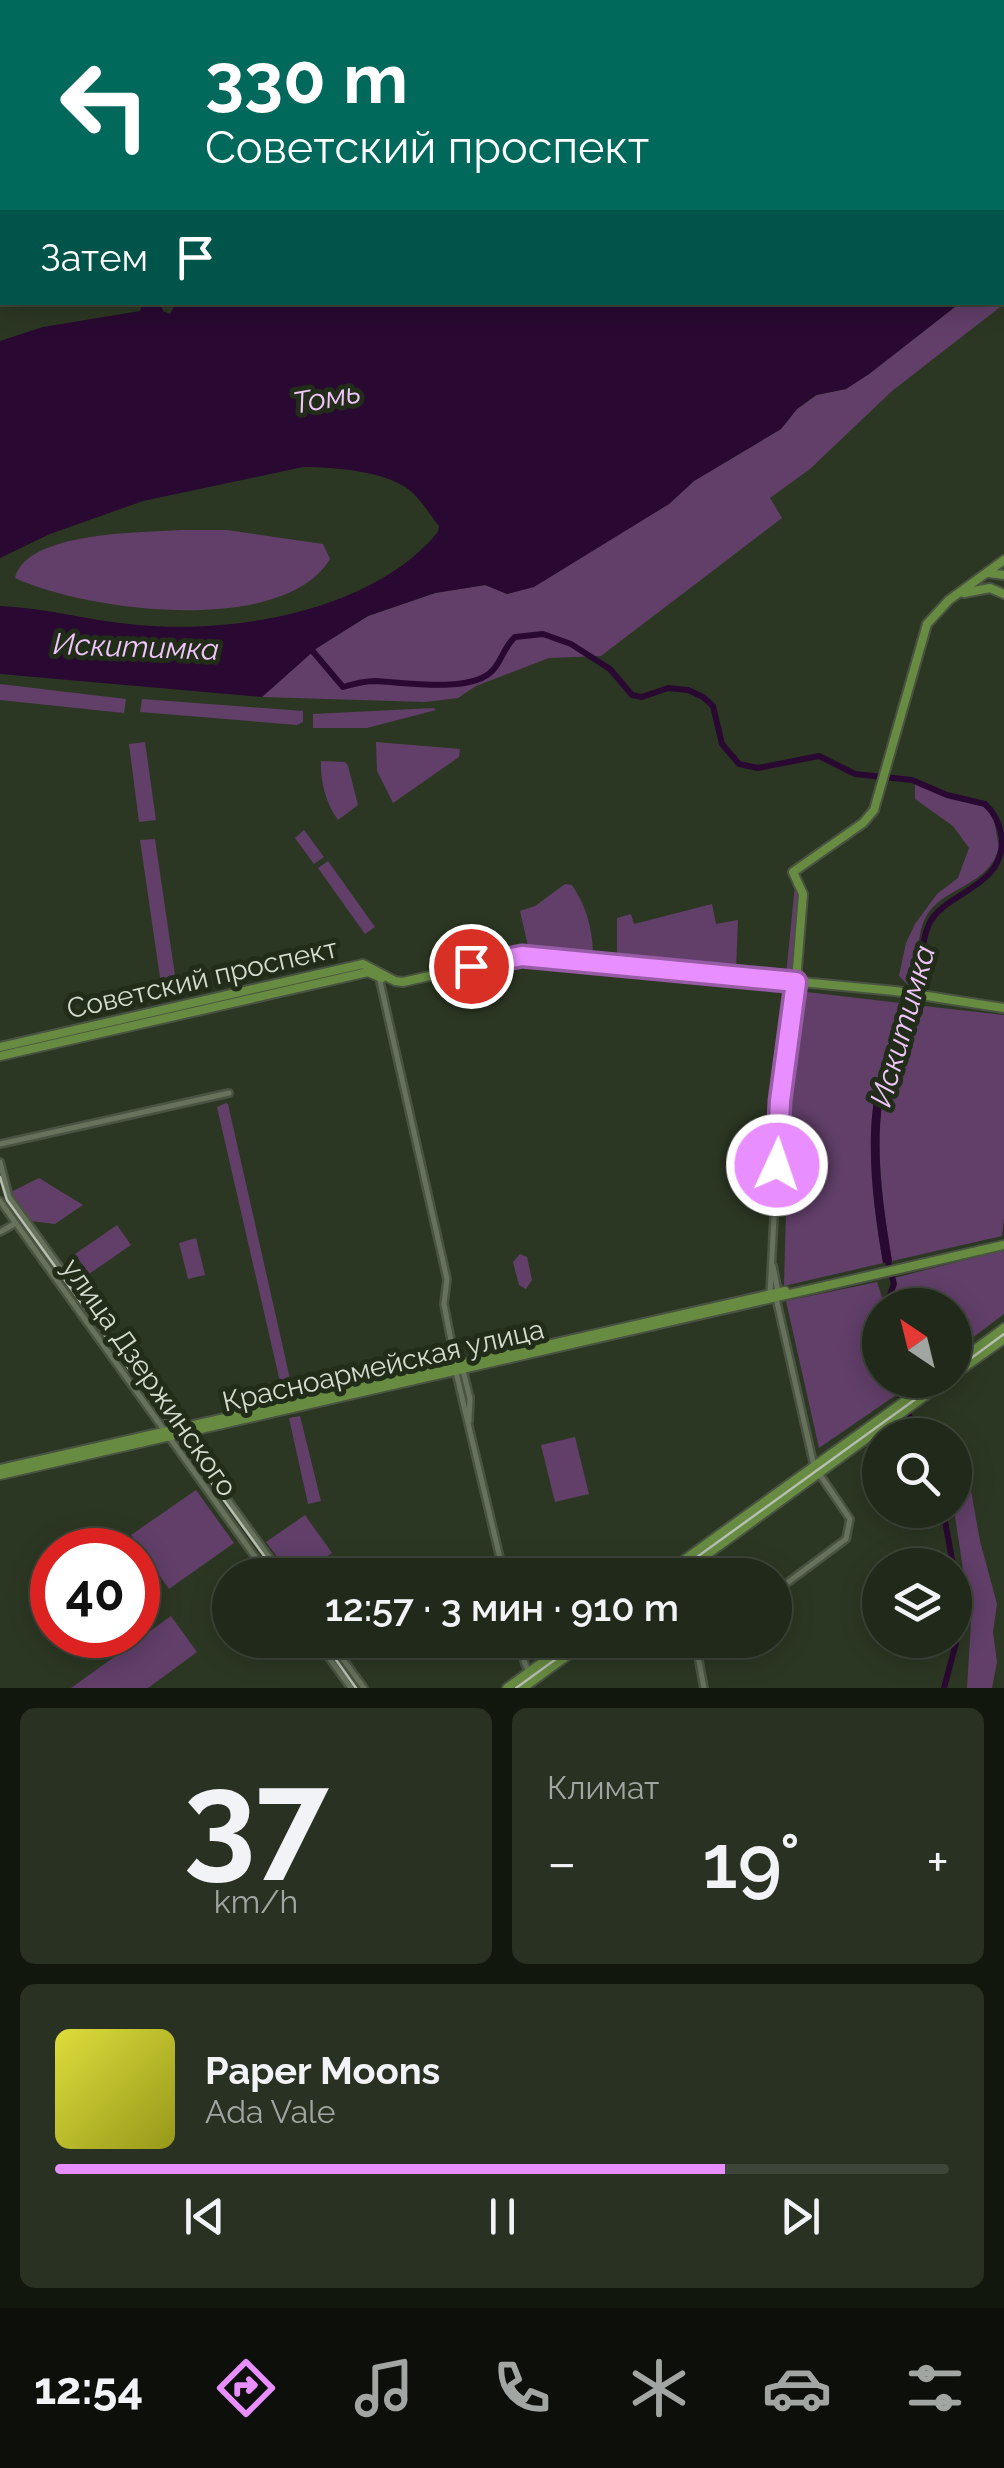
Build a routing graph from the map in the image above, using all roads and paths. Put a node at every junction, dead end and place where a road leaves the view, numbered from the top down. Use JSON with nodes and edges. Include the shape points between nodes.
{"nodes":[{"id":1,"x":1004,"y":562,"type":"edge"},
{"id":2,"x":988,"y":574,"type":"junction"},
{"id":3,"x":1004,"y":575,"type":"edge"},
{"id":4,"x":965,"y":592,"type":"junction"},
{"id":5,"x":1004,"y":594,"type":"edge"},
{"id":6,"x":892,"y":749,"type":"junction"},
{"id":7,"x":378,"y":972,"type":"junction"},
{"id":8,"x":795,"y":984,"type":"junction"},
{"id":9,"x":1004,"y":1010,"type":"edge"},
{"id":10,"x":26,"y":1046,"type":"junction"},
{"id":11,"x":0,"y":1047,"type":"edge"},
{"id":12,"x":0,"y":1056,"type":"edge"},
{"id":13,"x":229,"y":1093,"type":"dead end"},
{"id":14,"x":0,"y":1144,"type":"edge"},
{"id":15,"x":0,"y":1162,"type":"edge"},
{"id":16,"x":0,"y":1201,"type":"edge"},
{"id":17,"x":16,"y":1223,"type":"junction"},
{"id":18,"x":0,"y":1232,"type":"edge"},
{"id":19,"x":1004,"y":1243,"type":"edge"},
{"id":20,"x":775,"y":1295,"type":"junction"},
{"id":21,"x":1004,"y":1328,"type":"edge"},
{"id":22,"x":1002,"y":1341,"type":"edge"},
{"id":23,"x":972,"y":1352,"type":"edge"},
{"id":24,"x":972,"y":1362,"type":"edge"},
{"id":25,"x":463,"y":1369,"type":"junction"},
{"id":26,"x":916,"y":1398,"type":"edge"},
{"id":27,"x":469,"y":1424,"type":"junction"},
{"id":28,"x":171,"y":1432,"type":"junction"},
{"id":29,"x":817,"y":1470,"type":"junction"},
{"id":30,"x":0,"y":1472,"type":"edge"},
{"id":31,"x":256,"y":1558,"type":"edge"},
{"id":32,"x":269,"y":1558,"type":"edge"},
{"id":33,"x":500,"y":1558,"type":"edge"},
{"id":34,"x":688,"y":1558,"type":"edge"},
{"id":35,"x":701,"y":1558,"type":"edge"},
{"id":36,"x":792,"y":1580,"type":"edge"},
{"id":37,"x":329,"y":1658,"type":"edge"},
{"id":38,"x":342,"y":1658,"type":"edge"},
{"id":39,"x":526,"y":1658,"type":"edge"},
{"id":40,"x":552,"y":1658,"type":"edge"},
{"id":41,"x":561,"y":1658,"type":"edge"},
{"id":42,"x":698,"y":1658,"type":"edge"},
{"id":43,"x":532,"y":1676,"type":"junction"},
{"id":44,"x":351,"y":1688,"type":"edge"},
{"id":45,"x":364,"y":1688,"type":"edge"},
{"id":46,"x":507,"y":1688,"type":"edge"},
{"id":47,"x":523,"y":1688,"type":"edge"},
{"id":48,"x":704,"y":1688,"type":"edge"}],
"edges":[{"from":1,"to":2,"type":"main road"},
{"from":2,"to":3,"type":"main road"},
{"from":2,"to":4,"type":"main road"},
{"from":2,"to":6,"type":"main road","via":[[927,624]]},
{"from":4,"to":5,"type":"main road","via":[[990,588]]},
{"from":4,"to":6,"type":"main road","via":[[929,629]]},
{"from":6,"to":8,"type":"main road","via":[[868,822],[794,874],[803,894]]},
{"from":7,"to":8,"type":"main road","name":"Советский проспект","via":[[403,982],[522,956]]},
{"from":7,"to":10,"type":"main road","name":"Советский проспект","via":[[363,964]]},
{"from":7,"to":25,"type":"street"},
{"from":8,"to":9,"type":"main road","name":"Советский проспект"},
{"from":8,"to":20,"type":"street","via":[[780,1101]]},
{"from":10,"to":11,"type":"main road","name":"Советский проспект"},
{"from":10,"to":12,"type":"main road","name":"Советский проспект"},
{"from":13,"to":14,"type":"street"},
{"from":15,"to":28,"type":"street","name":"улица Дзержинского","via":[[9,1197]]},
{"from":16,"to":17,"type":"street","name":"улица Дзержинского"},
{"from":17,"to":18,"type":"street"},
{"from":17,"to":28,"type":"street","name":"улица Дзержинского"},
{"from":19,"to":20,"type":"main road","name":"Красноармейская улица"},
{"from":20,"to":25,"type":"main road","name":"Красноармейская улица"},
{"from":20,"to":29,"type":"street"},
{"from":21,"to":23,"type":"main road"},
{"from":22,"to":24,"type":"main road"},
{"from":25,"to":27,"type":"street"},
{"from":25,"to":27,"type":"street"},
{"from":25,"to":28,"type":"main road","name":"Красноармейская улица"},
{"from":26,"to":29,"type":"main road"},
{"from":27,"to":33,"type":"street"},
{"from":28,"to":30,"type":"main road","name":"Красноармейская улица"},
{"from":28,"to":31,"type":"street","name":"улица Дзержинского"},
{"from":28,"to":32,"type":"street","name":"улица Дзержинского"},
{"from":29,"to":34,"type":"main road"},
{"from":29,"to":35,"type":"main road"},
{"from":29,"to":36,"type":"street","via":[[850,1519],[846,1540]]},
{"from":37,"to":44,"type":"street"},
{"from":38,"to":45,"type":"street"},
{"from":39,"to":43,"type":"street"},
{"from":40,"to":43,"type":"main road"},
{"from":41,"to":43,"type":"main road"},
{"from":42,"to":48,"type":"street"},
{"from":43,"to":46,"type":"main road"},
{"from":43,"to":47,"type":"main road"}]}
